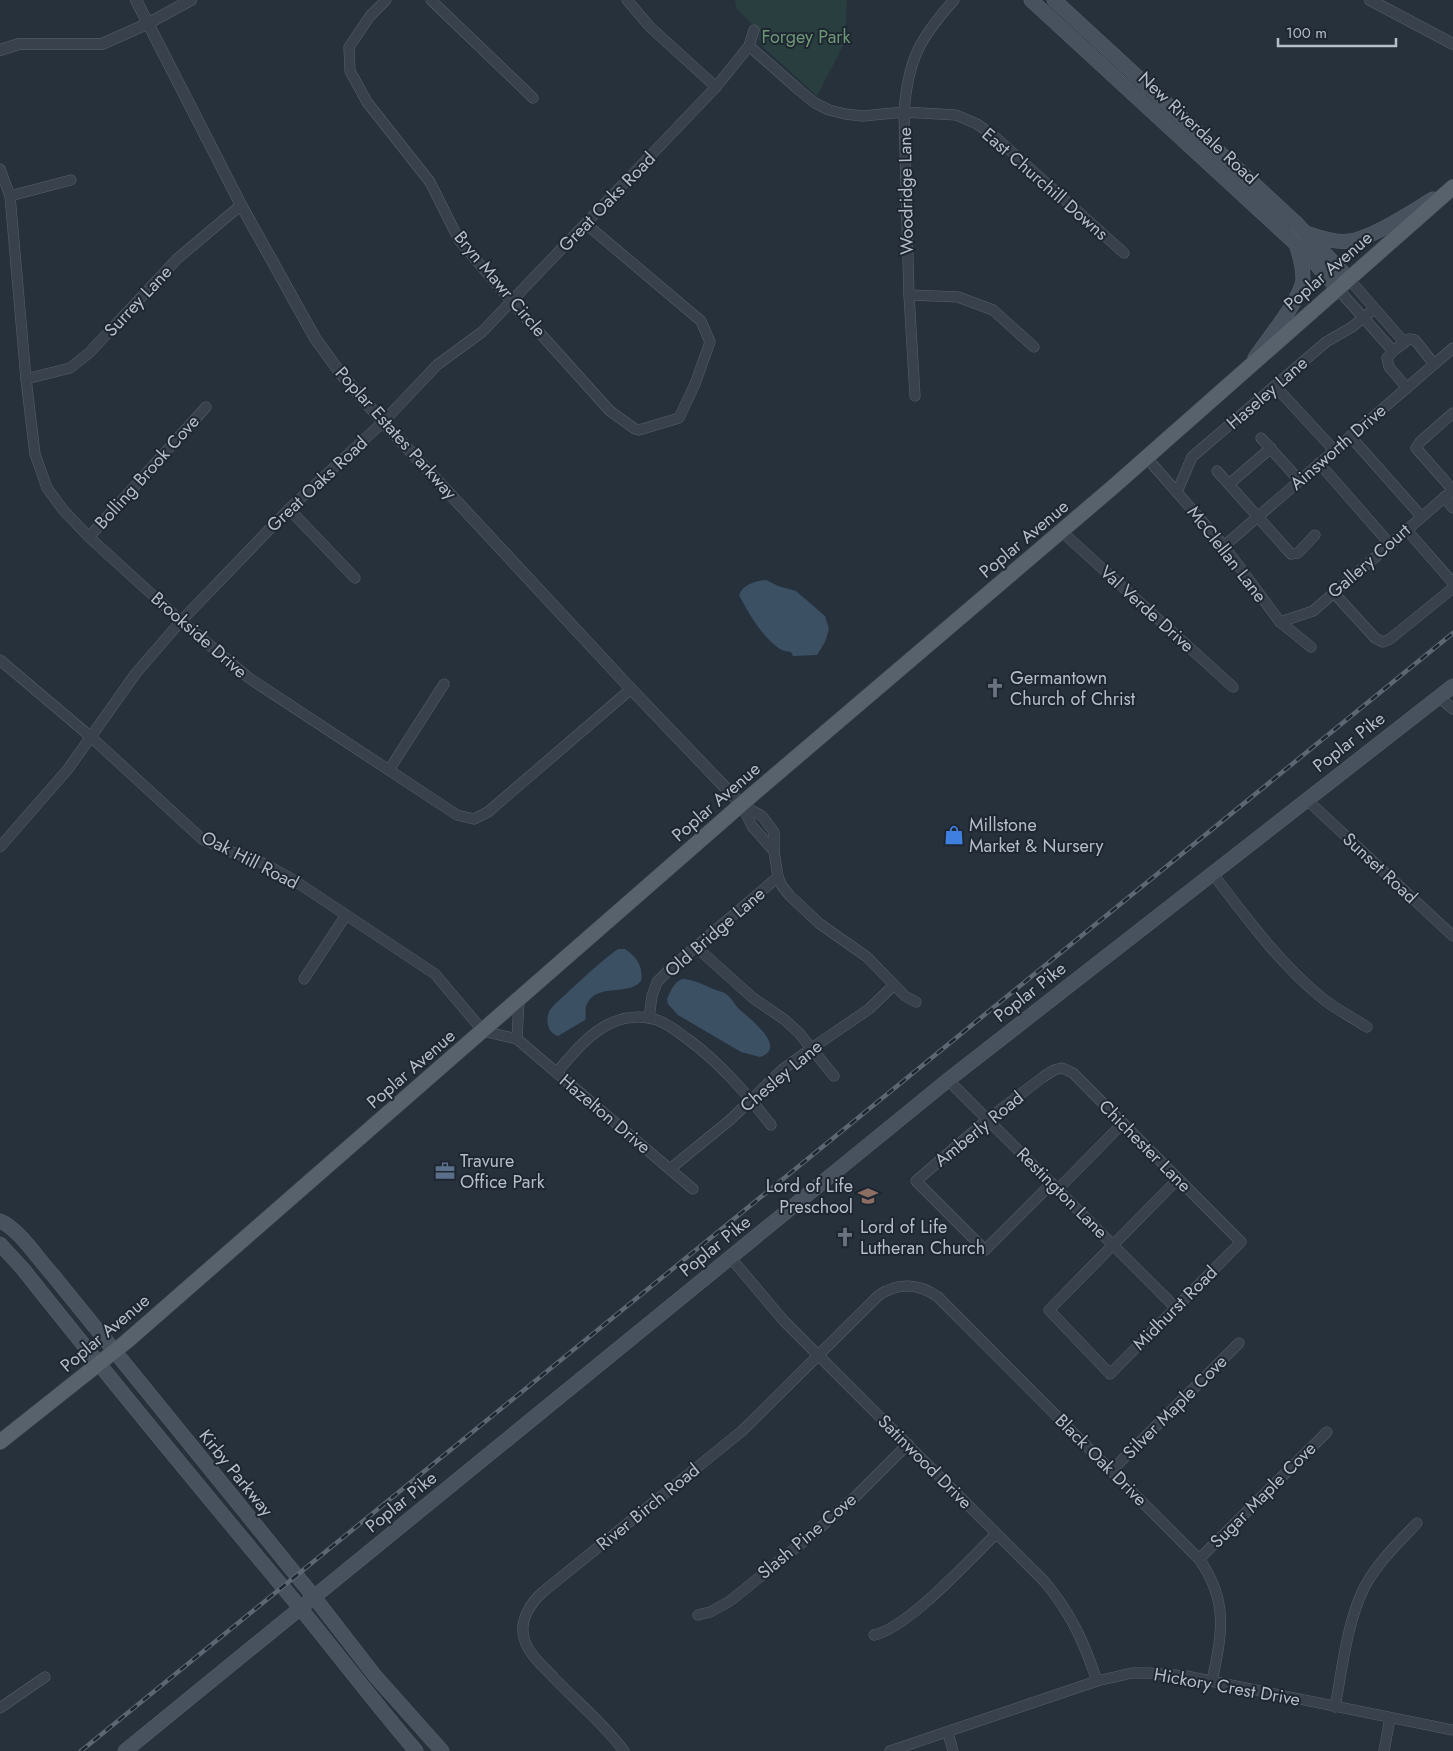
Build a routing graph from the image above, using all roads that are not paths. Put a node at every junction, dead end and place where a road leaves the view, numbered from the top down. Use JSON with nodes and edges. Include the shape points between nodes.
{"nodes":[{"id":1,"x":136,"y":0,"type":"edge"},
{"id":2,"x":191,"y":0,"type":"edge"},
{"id":3,"x":386,"y":0,"type":"edge"},
{"id":4,"x":431,"y":0,"type":"edge"},
{"id":5,"x":627,"y":0,"type":"edge"},
{"id":6,"x":954,"y":0,"type":"edge"},
{"id":7,"x":1030,"y":0,"type":"edge"},
{"id":8,"x":1054,"y":0,"type":"edge"},
{"id":9,"x":1370,"y":0,"type":"edge"},
{"id":10,"x":147,"y":24,"type":"junction"},
{"id":11,"x":754,"y":30,"type":"dead end"},
{"id":12,"x":1453,"y":44,"type":"edge"},
{"id":13,"x":749,"y":46,"type":"junction"},
{"id":14,"x":0,"y":50,"type":"edge"},
{"id":15,"x":716,"y":87,"type":"junction"},
{"id":16,"x":533,"y":98,"type":"dead end"},
{"id":17,"x":904,"y":112,"type":"junction"},
{"id":18,"x":0,"y":169,"type":"edge"},
{"id":19,"x":71,"y":180,"type":"dead end"},
{"id":20,"x":1450,"y":189,"type":"edge"},
{"id":21,"x":10,"y":196,"type":"junction"},
{"id":22,"x":241,"y":206,"type":"junction"},
{"id":23,"x":586,"y":224,"type":"junction"},
{"id":24,"x":1307,"y":234,"type":"junction"},
{"id":25,"x":1296,"y":244,"type":"junction"},
{"id":26,"x":1124,"y":253,"type":"dead end"},
{"id":27,"x":1343,"y":283,"type":"junction"},
{"id":28,"x":908,"y":295,"type":"junction"},
{"id":29,"x":511,"y":301,"type":"junction"},
{"id":30,"x":1374,"y":309,"type":"junction"},
{"id":31,"x":1364,"y":317,"type":"junction"},
{"id":32,"x":1404,"y":342,"type":"junction"},
{"id":33,"x":1034,"y":347,"type":"dead end"},
{"id":34,"x":1453,"y":348,"type":"edge"},
{"id":35,"x":1393,"y":351,"type":"junction"},
{"id":36,"x":1434,"y":364,"type":"junction"},
{"id":37,"x":1250,"y":365,"type":"junction"},
{"id":38,"x":26,"y":379,"type":"junction"},
{"id":39,"x":1275,"y":386,"type":"junction"},
{"id":40,"x":1406,"y":388,"type":"junction"},
{"id":41,"x":915,"y":396,"type":"dead end"},
{"id":42,"x":206,"y":407,"type":"dead end"},
{"id":43,"x":1453,"y":413,"type":"edge"},
{"id":44,"x":383,"y":422,"type":"junction"},
{"id":45,"x":1350,"y":436,"type":"junction"},
{"id":46,"x":1261,"y":438,"type":"dead end"},
{"id":47,"x":1270,"y":448,"type":"junction"},
{"id":48,"x":1334,"y":450,"type":"junction"},
{"id":49,"x":1146,"y":457,"type":"junction"},
{"id":50,"x":1319,"y":464,"type":"junction"},
{"id":51,"x":1217,"y":471,"type":"dead end"},
{"id":52,"x":1299,"y":480,"type":"junction"},
{"id":53,"x":1229,"y":484,"type":"junction"},
{"id":54,"x":1453,"y":490,"type":"edge"},
{"id":55,"x":1177,"y":492,"type":"junction"},
{"id":56,"x":1444,"y":498,"type":"junction"},
{"id":57,"x":289,"y":508,"type":"junction"},
{"id":58,"x":1453,"y":508,"type":"edge"},
{"id":59,"x":1421,"y":516,"type":"junction"},
{"id":60,"x":1256,"y":517,"type":"junction"},
{"id":61,"x":1406,"y":529,"type":"junction"},
{"id":62,"x":1062,"y":531,"type":"junction"},
{"id":63,"x":1316,"y":535,"type":"dead end"},
{"id":64,"x":89,"y":537,"type":"junction"},
{"id":65,"x":1389,"y":543,"type":"junction"},
{"id":66,"x":1224,"y":546,"type":"junction"},
{"id":67,"x":355,"y":578,"type":"dead end"},
{"id":68,"x":1453,"y":583,"type":"edge"},
{"id":69,"x":1453,"y":588,"type":"edge"},
{"id":70,"x":1333,"y":592,"type":"junction"},
{"id":71,"x":181,"y":621,"type":"junction"},
{"id":72,"x":1280,"y":622,"type":"junction"},
{"id":73,"x":1311,"y":646,"type":"dead end"},
{"id":74,"x":0,"y":660,"type":"edge"},
{"id":75,"x":444,"y":684,"type":"dead end"},
{"id":76,"x":1232,"y":686,"type":"dead end"},
{"id":77,"x":1453,"y":686,"type":"edge"},
{"id":78,"x":631,"y":690,"type":"junction"},
{"id":79,"x":1439,"y":697,"type":"junction"},
{"id":80,"x":1453,"y":709,"type":"edge"},
{"id":81,"x":92,"y":737,"type":"junction"},
{"id":82,"x":389,"y":770,"type":"junction"},
{"id":83,"x":1306,"y":799,"type":"junction"},
{"id":84,"x":742,"y":805,"type":"junction"},
{"id":85,"x":0,"y":847,"type":"edge"},
{"id":86,"x":1212,"y":873,"type":"junction"},
{"id":87,"x":778,"y":877,"type":"junction"},
{"id":88,"x":346,"y":914,"type":"junction"},
{"id":89,"x":1453,"y":936,"type":"edge"},
{"id":90,"x":695,"y":946,"type":"junction"},
{"id":91,"x":304,"y":979,"type":"dead end"},
{"id":92,"x":894,"y":985,"type":"junction"},
{"id":93,"x":519,"y":1000,"type":"junction"},
{"id":94,"x":916,"y":1002,"type":"dead end"},
{"id":95,"x":649,"y":1018,"type":"junction"},
{"id":96,"x":1367,"y":1027,"type":"dead end"},
{"id":97,"x":483,"y":1032,"type":"junction"},
{"id":98,"x":517,"y":1039,"type":"junction"},
{"id":99,"x":812,"y":1048,"type":"junction"},
{"id":100,"x":556,"y":1073,"type":"junction"},
{"id":101,"x":834,"y":1076,"type":"dead end"},
{"id":102,"x":1043,"y":1077,"type":"joint"},
{"id":103,"x":948,"y":1080,"type":"junction"},
{"id":104,"x":751,"y":1099,"type":"junction"},
{"id":105,"x":988,"y":1119,"type":"junction"},
{"id":106,"x":1123,"y":1123,"type":"junction"},
{"id":107,"x":771,"y":1125,"type":"dead end"},
{"id":108,"x":670,"y":1169,"type":"junction"},
{"id":109,"x":1178,"y":1179,"type":"junction"},
{"id":110,"x":1055,"y":1186,"type":"junction"},
{"id":111,"x":694,"y":1189,"type":"dead end"},
{"id":112,"x":0,"y":1222,"type":"edge"},
{"id":113,"x":1241,"y":1242,"type":"joint"},
{"id":114,"x":0,"y":1244,"type":"edge"},
{"id":115,"x":1114,"y":1245,"type":"junction"},
{"id":116,"x":730,"y":1257,"type":"junction"},
{"id":117,"x":904,"y":1286,"type":"joint"},
{"id":118,"x":1176,"y":1308,"type":"junction"},
{"id":119,"x":1239,"y":1343,"type":"dead end"},
{"id":120,"x":115,"y":1351,"type":"junction"},
{"id":121,"x":818,"y":1356,"type":"junction"},
{"id":122,"x":100,"y":1364,"type":"junction"},
{"id":123,"x":1327,"y":1432,"type":"dead end"},
{"id":124,"x":0,"y":1442,"type":"edge"},
{"id":125,"x":908,"y":1444,"type":"junction"},
{"id":126,"x":1111,"y":1471,"type":"junction"},
{"id":127,"x":1417,"y":1523,"type":"dead end"},
{"id":128,"x":996,"y":1534,"type":"junction"},
{"id":129,"x":1199,"y":1559,"type":"junction"},
{"id":130,"x":314,"y":1597,"type":"junction"},
{"id":131,"x":300,"y":1609,"type":"junction"},
{"id":132,"x":698,"y":1615,"type":"dead end"},
{"id":133,"x":874,"y":1635,"type":"dead end"},
{"id":134,"x":45,"y":1677,"type":"dead end"},
{"id":135,"x":1097,"y":1681,"type":"junction"},
{"id":136,"x":1212,"y":1681,"type":"junction"},
{"id":137,"x":1335,"y":1707,"type":"junction"},
{"id":138,"x":0,"y":1708,"type":"edge"},
{"id":139,"x":1390,"y":1718,"type":"junction"},
{"id":140,"x":1453,"y":1730,"type":"edge"},
{"id":141,"x":948,"y":1733,"type":"junction"},
{"id":142,"x":125,"y":1751,"type":"edge"},
{"id":143,"x":416,"y":1751,"type":"edge"},
{"id":144,"x":442,"y":1751,"type":"edge"},
{"id":145,"x":624,"y":1751,"type":"edge"},
{"id":146,"x":890,"y":1751,"type":"edge"},
{"id":147,"x":953,"y":1751,"type":"edge"},
{"id":148,"x":1384,"y":1751,"type":"edge"}],
"edges":[{"from":1,"to":10,"type":"street","name":"Poplar Estates Parkway"},
{"from":2,"to":10,"type":"street"},
{"from":3,"to":29,"type":"street","name":"Bryn Mawr Circle","via":[[370,16],[349,47],[350,71],[368,102],[430,182],[459,240]]},
{"from":4,"to":16,"type":"street"},
{"from":5,"to":15,"type":"street","via":[[650,27]]},
{"from":6,"to":17,"type":"street","name":"Woodridge Lane","via":[[926,34],[915,54],[906,83]]},
{"from":7,"to":25,"type":"main road","name":"New Riverdale Road"},
{"from":8,"to":24,"type":"main road","name":"New Riverdale Road"},
{"from":9,"to":12,"type":"street"},
{"from":10,"to":14,"type":"street","via":[[102,44],[19,44]]},
{"from":10,"to":22,"type":"street","name":"Poplar Estates Parkway"},
{"from":11,"to":13,"type":"street","name":"Great Oaks Road"},
{"from":13,"to":15,"type":"street","name":"Great Oaks Road"},
{"from":13,"to":17,"type":"street","name":"East Churchill Downs","via":[[815,103],[829,110],[863,116]]},
{"from":15,"to":23,"type":"street","name":"Great Oaks Road"},
{"from":17,"to":26,"type":"street","name":"East Churchill Downs","via":[[956,115],[977,124]]},
{"from":17,"to":28,"type":"street","name":"Woodridge Lane"},
{"from":18,"to":21,"type":"street","name":"Brookside Drive"},
{"from":19,"to":21,"type":"street"},
{"from":20,"to":24,"type":"main road","via":[[1370,234],[1351,241],[1332,241]]},
{"from":20,"to":27,"type":"main road","name":"Poplar Avenue"},
{"from":21,"to":38,"type":"street","name":"Brookside Drive"},
{"from":22,"to":38,"type":"street","name":"Surrey Lane","via":[[177,258],[89,353],[70,368]]},
{"from":22,"to":44,"type":"street","name":"Poplar Estates Parkway","via":[[316,338],[340,374]]},
{"from":23,"to":29,"type":"street","name":"Great Oaks Road"},
{"from":23,"to":29,"type":"street","name":"Bryn Mawr Circle","via":[[701,321],[710,342],[679,418],[639,430],[631,427],[610,411]]},
{"from":24,"to":27,"type":"main road","name":"New Riverdale Road"},
{"from":25,"to":27,"type":"main road","name":"New Riverdale Road"},
{"from":25,"to":37,"type":"main road","via":[[1302,261],[1300,292]]},
{"from":27,"to":30,"type":"street"},
{"from":27,"to":31,"type":"street"},
{"from":27,"to":37,"type":"main road","name":"Poplar Avenue"},
{"from":28,"to":33,"type":"street","via":[[958,297],[993,310]]},
{"from":28,"to":41,"type":"street","name":"Woodridge Lane"},
{"from":29,"to":44,"type":"street","name":"Great Oaks Road","via":[[482,332],[438,365]]},
{"from":30,"to":31,"type":"street","name":"Haseley Lane"},
{"from":30,"to":32,"type":"street"},
{"from":31,"to":35,"type":"street"},
{"from":31,"to":39,"type":"street","name":"Haseley Lane","via":[[1326,342]]},
{"from":32,"to":35,"type":"street"},
{"from":32,"to":36,"type":"street","via":[[1415,340]]},
{"from":34,"to":36,"type":"street","name":"Ainsworth Drive"},
{"from":35,"to":40,"type":"street","via":[[1387,358],[1389,367]]},
{"from":36,"to":40,"type":"street","name":"Ainsworth Drive"},
{"from":37,"to":49,"type":"main road","name":"Poplar Avenue"},
{"from":38,"to":64,"type":"street","name":"Brookside Drive","via":[[35,454],[47,488]]},
{"from":39,"to":48,"type":"street"},
{"from":39,"to":55,"type":"street","name":"Haseley Lane","via":[[1192,457]]},
{"from":40,"to":45,"type":"street","name":"Ainsworth Drive"},
{"from":42,"to":64,"type":"street","name":"Bolling Brook Cove"},
{"from":43,"to":54,"type":"street","via":[[1416,448]]},
{"from":44,"to":57,"type":"street","name":"Great Oaks Road"},
{"from":44,"to":78,"type":"street","name":"Poplar Estates Parkway"},
{"from":45,"to":48,"type":"street","name":"Ainsworth Drive"},
{"from":45,"to":59,"type":"street"},
{"from":46,"to":47,"type":"street"},
{"from":47,"to":52,"type":"street"},
{"from":47,"to":53,"type":"street"},
{"from":48,"to":50,"type":"street","name":"Ainsworth Drive"},
{"from":49,"to":55,"type":"street","name":"McClellan Lane"},
{"from":49,"to":62,"type":"main road","name":"Poplar Avenue"},
{"from":50,"to":52,"type":"street","name":"Ainsworth Drive"},
{"from":50,"to":65,"type":"street"},
{"from":51,"to":53,"type":"street"},
{"from":52,"to":60,"type":"street","name":"Ainsworth Drive"},
{"from":53,"to":60,"type":"street"},
{"from":54,"to":56,"type":"street","name":"Gallery Court"},
{"from":55,"to":66,"type":"street","name":"McClellan Lane"},
{"from":56,"to":58,"type":"street"},
{"from":56,"to":59,"type":"street","name":"Gallery Court"},
{"from":57,"to":67,"type":"street"},
{"from":57,"to":71,"type":"street","name":"Great Oaks Road"},
{"from":59,"to":61,"type":"street","name":"Gallery Court"},
{"from":60,"to":63,"type":"street","via":[[1291,554],[1298,553]]},
{"from":60,"to":66,"type":"street","name":"Ainsworth Drive"},
{"from":61,"to":65,"type":"street","name":"Gallery Court"},
{"from":61,"to":68,"type":"street"},
{"from":62,"to":76,"type":"street","name":"Val Verde Drive"},
{"from":62,"to":84,"type":"main road","name":"Poplar Avenue"},
{"from":64,"to":71,"type":"street","name":"Brookside Drive"},
{"from":65,"to":70,"type":"street","name":"Gallery Court"},
{"from":66,"to":72,"type":"street","name":"McClellan Lane"},
{"from":69,"to":70,"type":"street","via":[[1382,642]]},
{"from":70,"to":72,"type":"street","name":"Gallery Court","via":[[1313,611]]},
{"from":71,"to":81,"type":"street","name":"Great Oaks Road","via":[[136,673]]},
{"from":71,"to":82,"type":"street","name":"Brookside Drive","via":[[249,678]]},
{"from":72,"to":73,"type":"street","name":"McClellan Lane"},
{"from":74,"to":81,"type":"street","name":"Oak Hill Road"},
{"from":75,"to":82,"type":"street"},
{"from":77,"to":79,"type":"main road","name":"Poplar Pike"},
{"from":78,"to":82,"type":"street","name":"Brookside Drive","via":[[488,812],[474,819],[457,815]]},
{"from":78,"to":84,"type":"street","name":"Poplar Estates Parkway"},
{"from":79,"to":80,"type":"street"},
{"from":79,"to":83,"type":"main road","name":"Poplar Pike"},
{"from":81,"to":85,"type":"street","name":"Great Oaks Road"},
{"from":81,"to":88,"type":"street","name":"Oak Hill Road","via":[[202,840],[263,863]]},
{"from":83,"to":86,"type":"main road","name":"Poplar Pike"},
{"from":83,"to":89,"type":"street","name":"Sunset Road"},
{"from":84,"to":87,"type":"street","via":[[762,816],[774,832]]},
{"from":84,"to":93,"type":"main road","name":"Poplar Avenue"},
{"from":86,"to":96,"type":"street","via":[[1297,976],[1323,999]]},
{"from":86,"to":103,"type":"main road","name":"Poplar Pike"},
{"from":87,"to":90,"type":"street","name":"Old Bridge Lane"},
{"from":87,"to":92,"type":"street","via":[[804,910],[867,957]]},
{"from":88,"to":91,"type":"street"},
{"from":88,"to":97,"type":"street","name":"Oak Hill Road","via":[[435,974]]},
{"from":90,"to":95,"type":"street","name":"Old Bridge Lane","via":[[657,982]]},
{"from":90,"to":99,"type":"street","via":[[753,998],[785,1020]]},
{"from":92,"to":94,"type":"street","via":[[904,996]]},
{"from":92,"to":99,"type":"street","name":"Chesley Lane","via":[[869,1009]]},
{"from":93,"to":97,"type":"main road","name":"Poplar Avenue"},
{"from":93,"to":98,"type":"street"},
{"from":95,"to":100,"type":"street","via":[[608,1024],[593,1034]]},
{"from":95,"to":104,"type":"street","via":[[669,1026],[709,1055]]},
{"from":97,"to":98,"type":"street","name":"Hazelton Drive"},
{"from":97,"to":120,"type":"main road","name":"Poplar Avenue"},
{"from":98,"to":100,"type":"street","name":"Hazelton Drive"},
{"from":99,"to":101,"type":"street"},
{"from":99,"to":104,"type":"street","name":"Chesley Lane"},
{"from":100,"to":108,"type":"street","name":"Hazelton Drive"},
{"from":102,"to":105,"type":"street","name":"Amberly Road"},
{"from":102,"to":106,"type":"street","name":"Chichester Lane","via":[[1054,1070],[1068,1069]]},
{"from":103,"to":105,"type":"street","name":"Restington Lane"},
{"from":103,"to":116,"type":"main road","name":"Poplar Pike"},
{"from":104,"to":107,"type":"street"},
{"from":104,"to":108,"type":"street","name":"Chesley Lane"},
{"from":105,"to":110,"type":"street","name":"Restington Lane"},
{"from":105,"to":110,"type":"street","name":"Amberly Road","via":[[916,1181],[985,1250]]},
{"from":106,"to":109,"type":"street","name":"Chichester Lane"},
{"from":106,"to":110,"type":"street"},
{"from":108,"to":111,"type":"street","name":"Hazelton Drive"},
{"from":109,"to":113,"type":"street","name":"Chichester Lane"},
{"from":109,"to":115,"type":"street"},
{"from":110,"to":115,"type":"street","name":"Restington Lane"},
{"from":112,"to":120,"type":"main road","name":"Kirby Parkway","via":[[23,1241]]},
{"from":113,"to":118,"type":"street","name":"Midhurst Road"},
{"from":114,"to":122,"type":"main road","name":"Kirby Parkway"},
{"from":115,"to":118,"type":"street","name":"Restington Lane"},
{"from":115,"to":118,"type":"street","name":"Midhurst Road","via":[[1050,1310],[1110,1374]]},
{"from":116,"to":121,"type":"street","name":"Satinwood Drive","via":[[778,1315]]},
{"from":116,"to":130,"type":"main road","name":"Poplar Pike"},
{"from":117,"to":121,"type":"street","name":"River Birch Road","via":[[889,1289],[878,1296]]},
{"from":117,"to":126,"type":"street","name":"Black Oak Drive","via":[[921,1288],[938,1298]]},
{"from":119,"to":126,"type":"street","name":"Silver Maple Cove"},
{"from":120,"to":122,"type":"main road","name":"Poplar Avenue"},
{"from":120,"to":130,"type":"main road","name":"Kirby Parkway"},
{"from":121,"to":125,"type":"street","name":"Satinwood Drive"},
{"from":121,"to":145,"type":"street","name":"River Birch Road","via":[[742,1431],[538,1596],[527,1612],[524,1640],[534,1655]]},
{"from":122,"to":124,"type":"main road","name":"Poplar Avenue"},
{"from":122,"to":131,"type":"main road","name":"Kirby Parkway"},
{"from":123,"to":129,"type":"street","name":"Sugar Maple Cove"},
{"from":125,"to":128,"type":"street","name":"Satinwood Drive"},
{"from":125,"to":132,"type":"street","name":"Slash Pine Cove","via":[[814,1533],[730,1600]]},
{"from":126,"to":129,"type":"street","name":"Black Oak Drive"},
{"from":127,"to":137,"type":"street","via":[[1380,1564],[1361,1595],[1351,1627]]},
{"from":128,"to":133,"type":"street","via":[[900,1624]]},
{"from":128,"to":135,"type":"street","name":"Satinwood Drive","via":[[1044,1581],[1061,1603],[1082,1638]]},
{"from":129,"to":136,"type":"street","name":"Black Oak Drive","via":[[1214,1585],[1221,1613],[1220,1641]]},
{"from":130,"to":131,"type":"main road","name":"Poplar Pike"},
{"from":130,"to":144,"type":"main road","name":"Kirby Parkway","via":[[396,1701]]},
{"from":131,"to":142,"type":"main road","name":"Poplar Pike"},
{"from":131,"to":143,"type":"main road","name":"Kirby Parkway"},
{"from":134,"to":138,"type":"street"},
{"from":135,"to":136,"type":"street","name":"Hickory Crest Drive","via":[[1149,1673]]},
{"from":135,"to":141,"type":"street","name":"Hickory Crest Drive"},
{"from":136,"to":137,"type":"street","name":"Hickory Crest Drive"},
{"from":137,"to":139,"type":"street","name":"Hickory Crest Drive"},
{"from":139,"to":140,"type":"street","name":"Hickory Crest Drive"},
{"from":139,"to":148,"type":"street"},
{"from":141,"to":146,"type":"street","name":"Hickory Crest Drive"},
{"from":141,"to":147,"type":"street"}]}
